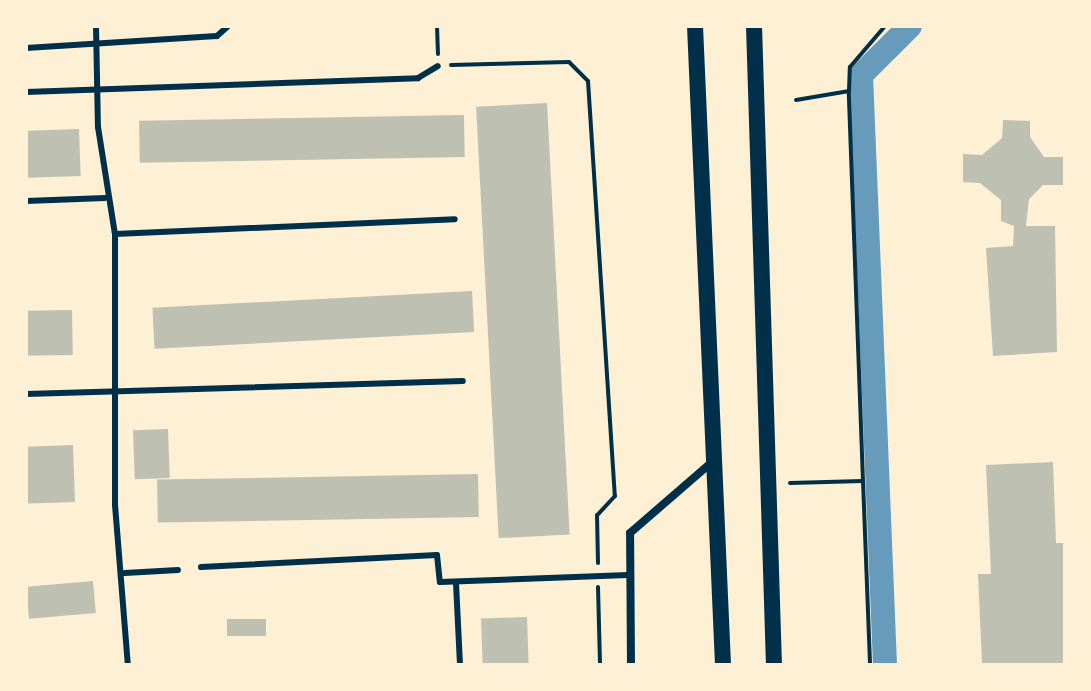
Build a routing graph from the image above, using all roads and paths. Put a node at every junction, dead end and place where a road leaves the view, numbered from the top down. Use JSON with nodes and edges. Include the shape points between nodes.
{"nodes":[{"id":1,"x":96,"y":26,"type":"edge"},
{"id":2,"x":228,"y":26,"type":"edge"},
{"id":3,"x":437,"y":26,"type":"edge"},
{"id":4,"x":695,"y":26,"type":"edge"},
{"id":5,"x":754,"y":26,"type":"edge"},
{"id":6,"x":885,"y":26,"type":"edge"},
{"id":7,"x":97,"y":47,"type":"junction"},
{"id":8,"x":26,"y":48,"type":"edge"},
{"id":9,"x":438,"y":66,"type":"junction"},
{"id":10,"x":97,"y":90,"type":"junction"},
{"id":11,"x":849,"y":91,"type":"junction"},
{"id":12,"x":26,"y":92,"type":"edge"},
{"id":13,"x":796,"y":100,"type":"dead end"},
{"id":14,"x":105,"y":198,"type":"junction"},
{"id":15,"x":26,"y":201,"type":"edge"},
{"id":16,"x":455,"y":219,"type":"dead end"},
{"id":17,"x":115,"y":234,"type":"junction"},
{"id":18,"x":463,"y":381,"type":"dead end"},
{"id":19,"x":26,"y":394,"type":"edge"},
{"id":20,"x":116,"y":395,"type":"junction"},
{"id":21,"x":717,"y":458,"type":"junction"},
{"id":22,"x":863,"y":481,"type":"junction"},
{"id":23,"x":790,"y":483,"type":"dead end"},
{"id":24,"x":615,"y":496,"type":"dead end"},
{"id":25,"x":201,"y":567,"type":"dead end"},
{"id":26,"x":178,"y":570,"type":"dead end"},
{"id":27,"x":125,"y":573,"type":"junction"},
{"id":28,"x":628,"y":575,"type":"junction"},
{"id":29,"x":456,"y":583,"type":"junction"},
{"id":30,"x":128,"y":665,"type":"edge"},
{"id":31,"x":460,"y":665,"type":"edge"},
{"id":32,"x":631,"y":665,"type":"edge"},
{"id":33,"x":723,"y":665,"type":"edge"},
{"id":34,"x":774,"y":665,"type":"edge"},
{"id":35,"x":870,"y":665,"type":"edge"}],
"edges":[{"from":1,"to":7,"type":"lane"},
{"from":2,"to":7,"type":"lane","via":[[217,36]]},
{"from":3,"to":9,"type":"path"},
{"from":4,"to":21,"type":"main road"},
{"from":5,"to":34,"type":"main road"},
{"from":6,"to":11,"type":"path","via":[[850,67]]},
{"from":7,"to":8,"type":"lane"},
{"from":7,"to":10,"type":"lane"},
{"from":9,"to":10,"type":"lane","via":[[418,78]]},
{"from":9,"to":24,"type":"path","via":[[569,62],[588,81]]},
{"from":10,"to":12,"type":"lane"},
{"from":10,"to":14,"type":"lane"},
{"from":11,"to":13,"type":"path"},
{"from":11,"to":22,"type":"path"},
{"from":14,"to":15,"type":"lane"},
{"from":14,"to":17,"type":"lane"},
{"from":16,"to":17,"type":"lane"},
{"from":17,"to":20,"type":"lane"},
{"from":18,"to":20,"type":"lane"},
{"from":19,"to":20,"type":"lane"},
{"from":20,"to":27,"type":"lane","via":[[115,505]]},
{"from":21,"to":28,"type":"street","via":[[630,533]]},
{"from":21,"to":33,"type":"main road"},
{"from":22,"to":23,"type":"path"},
{"from":22,"to":35,"type":"path"},
{"from":25,"to":29,"type":"lane","via":[[437,555],[440,582]]},
{"from":26,"to":27,"type":"lane"},
{"from":27,"to":30,"type":"lane"},
{"from":28,"to":29,"type":"lane"},
{"from":28,"to":32,"type":"street"},
{"from":29,"to":31,"type":"lane"}]}
